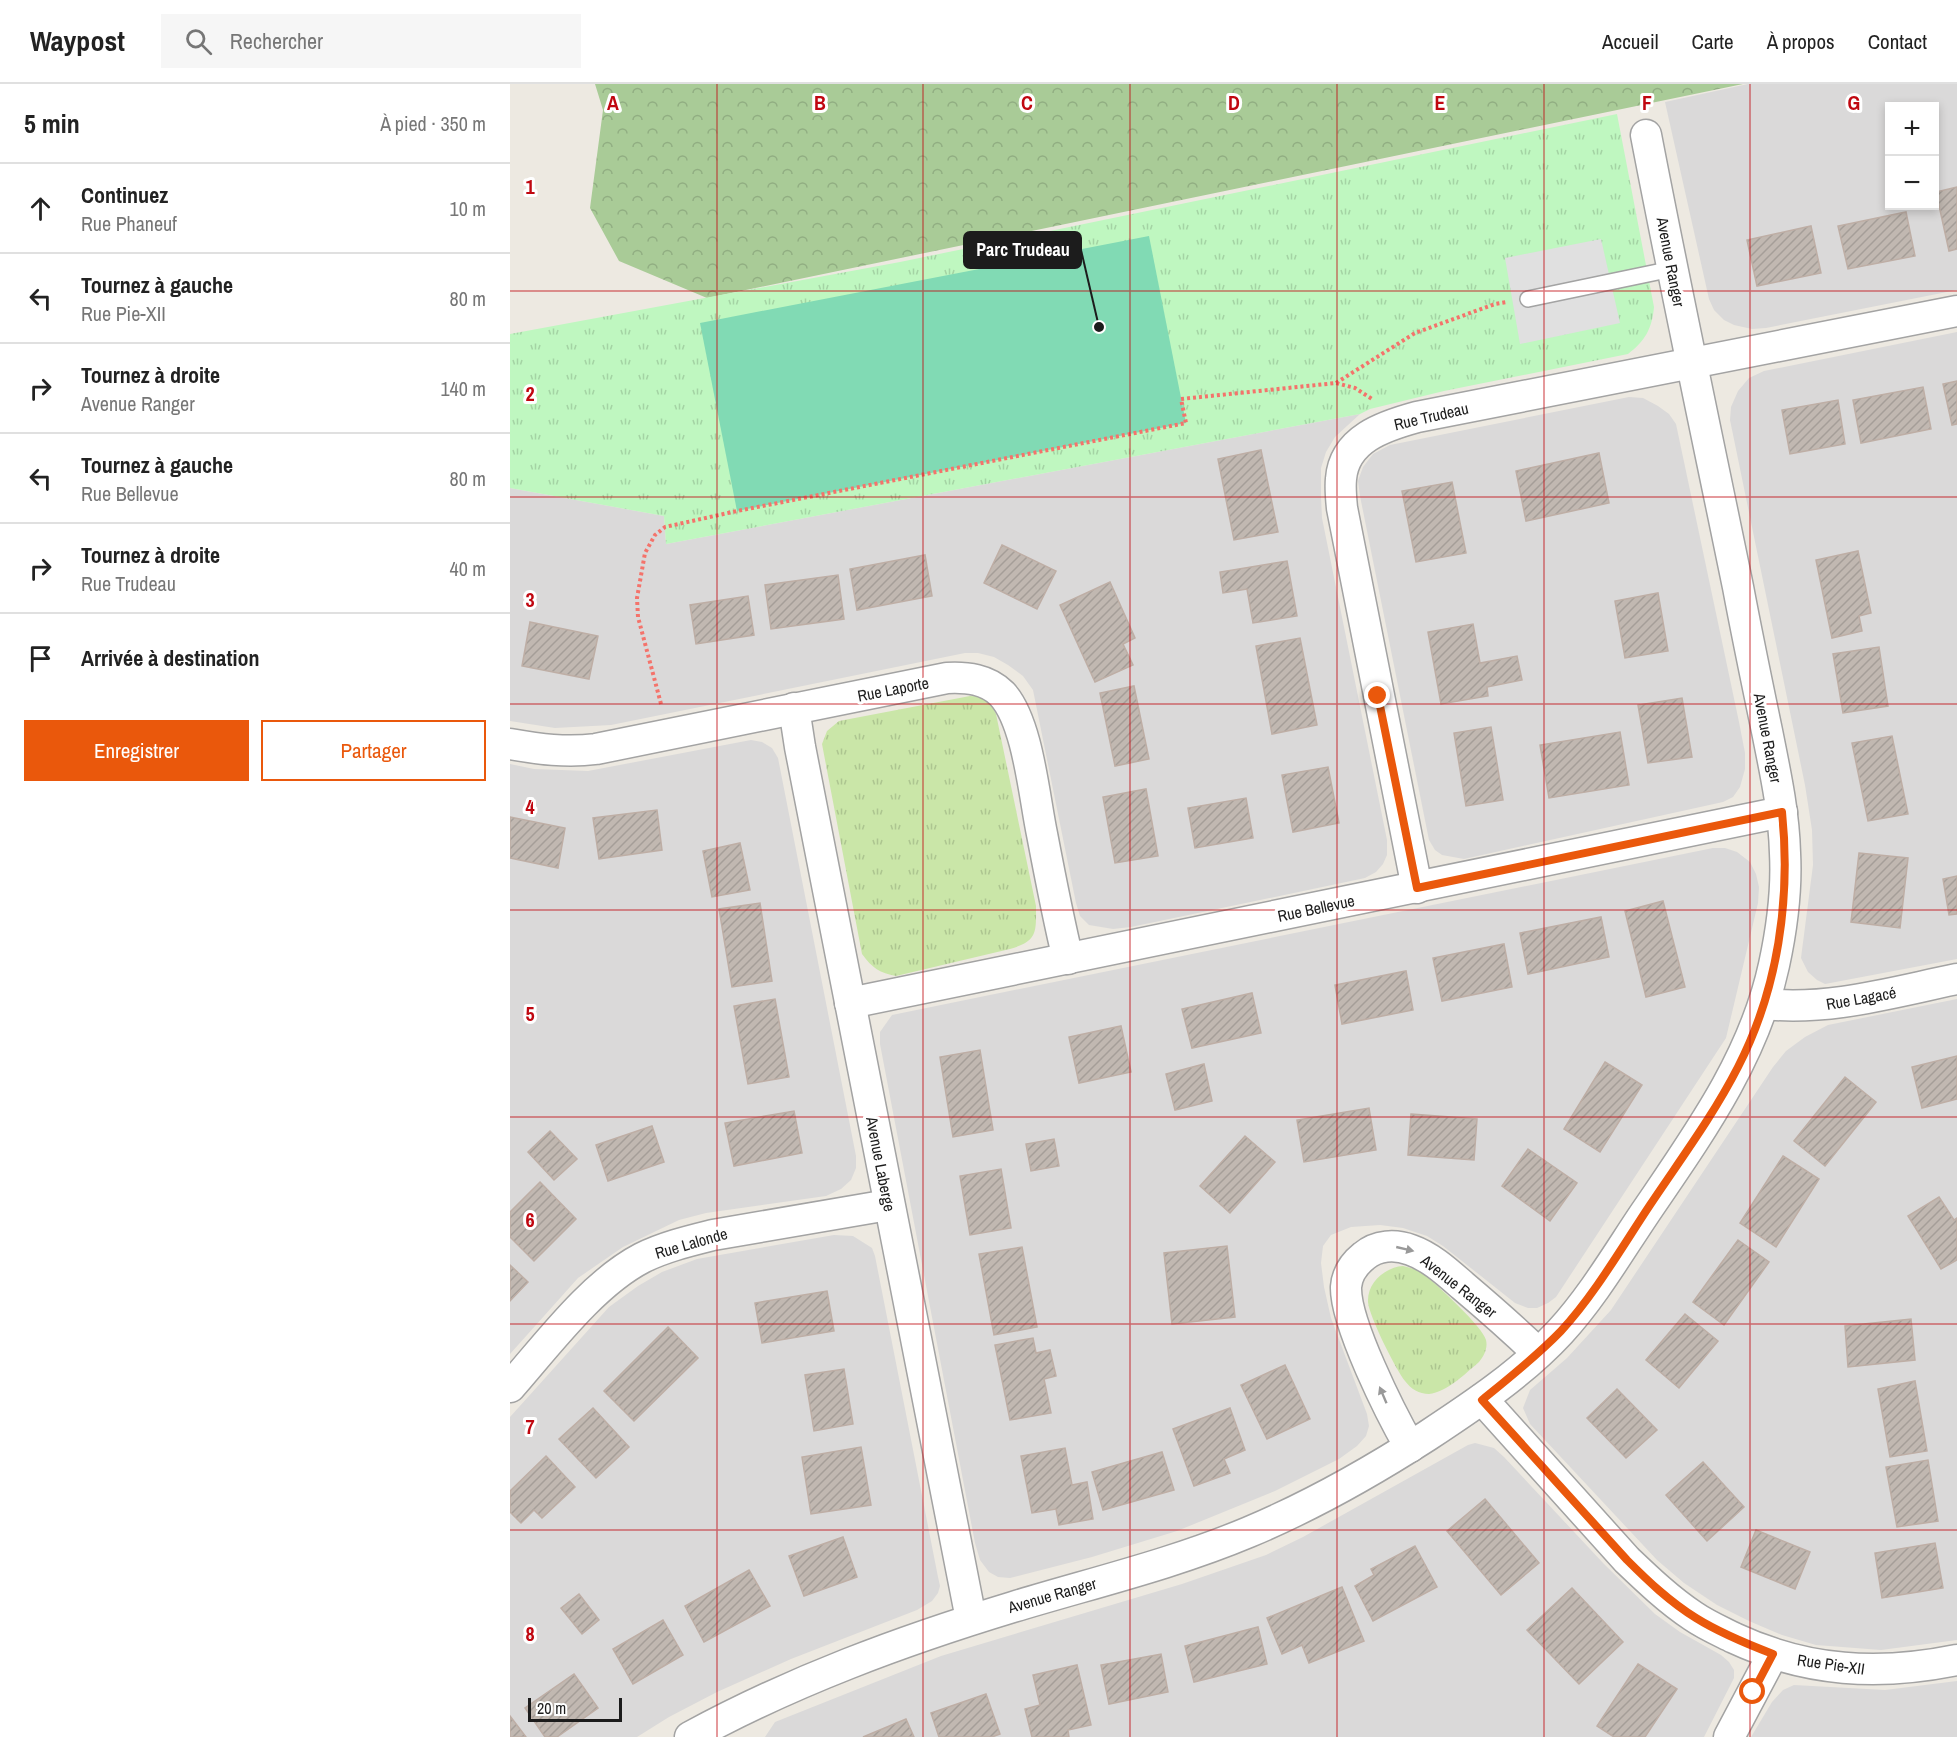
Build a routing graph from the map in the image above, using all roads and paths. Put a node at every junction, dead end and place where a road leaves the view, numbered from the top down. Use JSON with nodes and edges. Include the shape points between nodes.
{"nodes":[{"id":1,"x":1646,"y":135,"type":"dead end"},
{"id":2,"x":1672,"y":270,"type":"junction"},
{"id":3,"x":1528,"y":299,"type":"joint"},
{"id":4,"x":1957,"y":311,"type":"edge"},
{"id":5,"x":1690,"y":363,"type":"junction"},
{"id":6,"x":1336,"y":383,"type":"junction"},
{"id":7,"x":1395,"y":423,"type":"junction"},
{"id":8,"x":794,"y":708,"type":"junction"},
{"id":9,"x":669,"y":734,"type":"junction"},
{"id":10,"x":510,"y":744,"type":"edge"},
{"id":11,"x":1782,"y":812,"type":"junction"},
{"id":12,"x":1417,"y":888,"type":"junction"},
{"id":13,"x":1068,"y":959,"type":"junction"},
{"id":14,"x":1957,"y":979,"type":"edge"},
{"id":15,"x":850,"y":1003,"type":"junction"},
{"id":16,"x":1764,"y":1004,"type":"junction"},
{"id":17,"x":888,"y":1205,"type":"junction"},
{"id":18,"x":1538,"y":1353,"type":"junction"},
{"id":19,"x":510,"y":1388,"type":"edge"},
{"id":20,"x":1482,"y":1400,"type":"junction"},
{"id":21,"x":1410,"y":1447,"type":"junction"},
{"id":22,"x":971,"y":1620,"type":"junction"},
{"id":23,"x":1773,"y":1654,"type":"junction"},
{"id":24,"x":1957,"y":1660,"type":"edge"},
{"id":25,"x":728,"y":1728,"type":"edge"},
{"id":26,"x":690,"y":1737,"type":"edge"},
{"id":27,"x":1729,"y":1737,"type":"edge"}],
"edges":[{"from":1,"to":2,"type":"street","name":"Avenue Ranger"},
{"from":2,"to":3,"type":"lane"},
{"from":2,"to":5,"type":"street","name":"Avenue Ranger"},
{"from":3,"to":6,"type":"path","via":[[1495,304],[1415,333]]},
{"from":4,"to":5,"type":"street","name":"Rue Trudeau"},
{"from":5,"to":7,"type":"street","name":"Rue Trudeau"},
{"from":5,"to":11,"type":"street","name":"Avenue Ranger"},
{"from":6,"to":7,"type":"path","via":[[1355,388],[1379,403]]},
{"from":6,"to":9,"type":"path","via":[[1181,399],[1186,423],[665,527],[655,535],[645,553],[637,598],[638,617]]},
{"from":7,"to":12,"type":"street","name":"Rue Trudeau","via":[[1365,437],[1354,449],[1344,463],[1341,493]]},
{"from":8,"to":9,"type":"street","name":"Rue Laporte"},
{"from":8,"to":13,"type":"street","name":"Rue Laporte","via":[[947,678],[977,680],[1001,693],[1021,733]]},
{"from":8,"to":15,"type":"street","name":"Avenue Laberge"},
{"from":9,"to":10,"type":"street","name":"Rue Laporte","via":[[579,751]]},
{"from":11,"to":12,"type":"street","name":"Rue Bellevue"},
{"from":11,"to":16,"type":"street","name":"Avenue Ranger","via":[[1782,919]]},
{"from":12,"to":13,"type":"street","name":"Rue Bellevue"},
{"from":13,"to":15,"type":"street","name":"Rue Bellevue"},
{"from":14,"to":16,"type":"street","name":"Rue Lagacé","via":[[1835,1004]]},
{"from":15,"to":17,"type":"street","name":"Avenue Laberge"},
{"from":16,"to":18,"type":"street","name":"Avenue Ranger","via":[[1738,1068],[1688,1150],[1596,1285],[1563,1329]]},
{"from":17,"to":19,"type":"street","name":"Rue Lalonde","via":[[713,1235],[641,1259],[599,1290]]},
{"from":17,"to":22,"type":"street","name":"Avenue Laberge"},
{"from":18,"to":20,"type":"street","name":"Avenue Ranger"},
{"from":21,"to":18,"type":"street","name":"Avenue Ranger","one_way":true,"via":[[1390,1411],[1348,1302],[1349,1274],[1368,1253],[1382,1247],[1413,1250],[1490,1308]]},
{"from":20,"to":21,"type":"street","name":"Avenue Ranger"},
{"from":20,"to":23,"type":"street","name":"Rue Pie-XII","via":[[1652,1584],[1695,1618]]},
{"from":21,"to":22,"type":"street","name":"Avenue Ranger","via":[[1295,1511],[1216,1545]]},
{"from":22,"to":25,"type":"street","name":"Avenue Ranger","via":[[763,1699]]},
{"from":23,"to":24,"type":"street","name":"Rue Pie-XII","via":[[1810,1664],[1874,1670]]},
{"from":23,"to":27,"type":"street"},
{"from":25,"to":26,"type":"street","name":"Avenue Ranger"}]}
